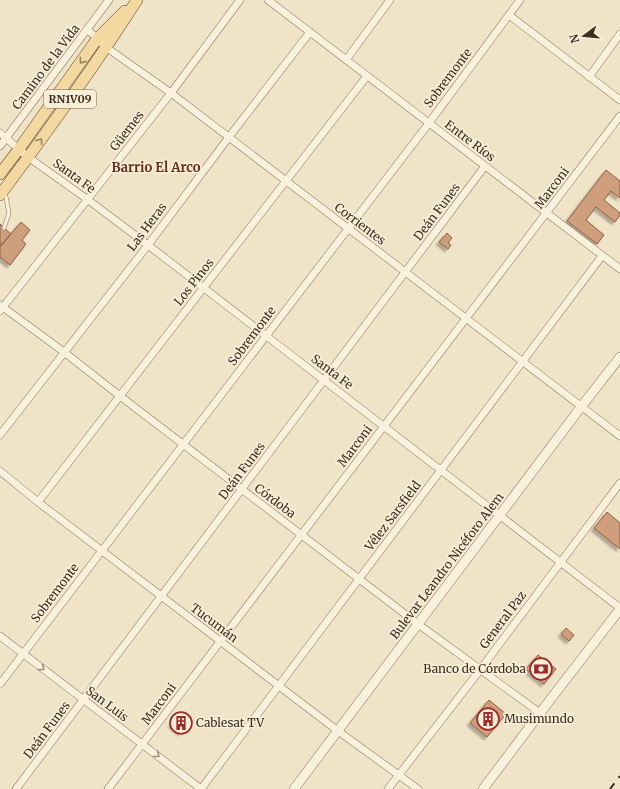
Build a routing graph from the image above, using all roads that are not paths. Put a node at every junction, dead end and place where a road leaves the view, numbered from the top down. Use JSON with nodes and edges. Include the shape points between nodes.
{"nodes":[{"id":1,"x":109,"y":0,"type":"edge"},
{"id":2,"x":136,"y":0,"type":"edge"},
{"id":3,"x":240,"y":0,"type":"edge"},
{"id":4,"x":390,"y":0,"type":"edge"},
{"id":5,"x":520,"y":0,"type":"edge"},
{"id":6,"x":270,"y":1,"type":"edge"},
{"id":7,"x":509,"y":15,"type":"junction"},
{"id":8,"x":87,"y":29,"type":"junction"},
{"id":9,"x":310,"y":32,"type":"junction"},
{"id":10,"x":620,"y":34,"type":"edge"},
{"id":11,"x":97,"y":39,"type":"junction"},
{"id":12,"x":107,"y":48,"type":"junction"},
{"id":13,"x":346,"y":60,"type":"junction"},
{"id":14,"x":367,"y":76,"type":"junction"},
{"id":15,"x":589,"y":77,"type":"junction"},
{"id":16,"x":171,"y":93,"type":"junction"},
{"id":17,"x":620,"y":100,"type":"edge"},
{"id":18,"x":620,"y":116,"type":"edge"},
{"id":19,"x":429,"y":123,"type":"junction"},
{"id":20,"x":0,"y":134,"type":"edge"},
{"id":21,"x":229,"y":137,"type":"junction"},
{"id":22,"x":6,"y":138,"type":"junction"},
{"id":23,"x":0,"y":146,"type":"edge"},
{"id":24,"x":19,"y":149,"type":"junction"},
{"id":25,"x":28,"y":157,"type":"junction"},
{"id":26,"x":485,"y":166,"type":"junction"},
{"id":27,"x":0,"y":174,"type":"edge"},
{"id":28,"x":287,"y":181,"type":"junction"},
{"id":29,"x":2,"y":192,"type":"edge"},
{"id":30,"x":87,"y":199,"type":"junction"},
{"id":31,"x":547,"y":213,"type":"junction"},
{"id":32,"x":4,"y":228,"type":"dead end"},
{"id":33,"x":348,"y":228,"type":"junction"},
{"id":34,"x":148,"y":245,"type":"junction"},
{"id":35,"x":602,"y":256,"type":"junction"},
{"id":36,"x":620,"y":269,"type":"edge"},
{"id":37,"x":406,"y":272,"type":"junction"},
{"id":38,"x":204,"y":288,"type":"junction"},
{"id":39,"x":1,"y":308,"type":"edge"},
{"id":40,"x":466,"y":318,"type":"junction"},
{"id":41,"x":266,"y":336,"type":"junction"},
{"id":42,"x":64,"y":352,"type":"junction"},
{"id":43,"x":620,"y":357,"type":"edge"},
{"id":44,"x":523,"y":362,"type":"junction"},
{"id":45,"x":324,"y":380,"type":"junction"},
{"id":46,"x":120,"y":396,"type":"junction"},
{"id":47,"x":582,"y":407,"type":"junction"},
{"id":48,"x":384,"y":426,"type":"junction"},
{"id":49,"x":0,"y":435,"type":"edge"},
{"id":50,"x":620,"y":436,"type":"edge"},
{"id":51,"x":183,"y":445,"type":"junction"},
{"id":52,"x":442,"y":470,"type":"junction"},
{"id":53,"x":0,"y":471,"type":"edge"},
{"id":54,"x":620,"y":483,"type":"edge"},
{"id":55,"x":242,"y":490,"type":"junction"},
{"id":56,"x":38,"y":502,"type":"junction"},
{"id":57,"x":500,"y":515,"type":"junction"},
{"id":58,"x":302,"y":535,"type":"junction"},
{"id":59,"x":102,"y":551,"type":"junction"},
{"id":60,"x":561,"y":561,"type":"junction"},
{"id":61,"x":359,"y":579,"type":"junction"},
{"id":62,"x":162,"y":596,"type":"junction"},
{"id":63,"x":620,"y":608,"type":"edge"},
{"id":64,"x":418,"y":624,"type":"junction"},
{"id":65,"x":0,"y":636,"type":"edge"},
{"id":66,"x":221,"y":641,"type":"junction"},
{"id":67,"x":23,"y":654,"type":"junction"},
{"id":68,"x":480,"y":670,"type":"junction"},
{"id":69,"x":0,"y":684,"type":"edge"},
{"id":70,"x":279,"y":686,"type":"junction"},
{"id":71,"x":84,"y":700,"type":"junction"},
{"id":72,"x":540,"y":713,"type":"junction"},
{"id":73,"x":338,"y":731,"type":"junction"},
{"id":74,"x":142,"y":744,"type":"junction"},
{"id":75,"x":399,"y":775,"type":"junction"},
{"id":76,"x":16,"y":789,"type":"edge"},
{"id":77,"x":108,"y":789,"type":"edge"},
{"id":78,"x":201,"y":789,"type":"edge"},
{"id":79,"x":294,"y":789,"type":"edge"},
{"id":80,"x":388,"y":789,"type":"edge"},
{"id":81,"x":418,"y":789,"type":"edge"},
{"id":82,"x":483,"y":789,"type":"edge"}],
"edges":[{"from":1,"to":8,"type":"street","name":"Camino de la Vida"},
{"from":2,"to":11,"type":"main road","number":"RN1V09"},
{"from":2,"to":12,"type":"main road","number":"RN1V09"},
{"from":3,"to":16,"type":"street","name":"Güemes"},
{"from":4,"to":13,"type":"street"},
{"from":5,"to":7,"type":"street","name":"Sobremonte"},
{"from":6,"to":9,"type":"street","name":"Entre Ríos"},
{"from":7,"to":15,"type":"street"},
{"from":7,"to":19,"type":"street","name":"Sobremonte"},
{"from":8,"to":11,"type":"street","name":"Corrientes"},
{"from":8,"to":22,"type":"street","name":"Camino de la Vida"},
{"from":9,"to":13,"type":"street","name":"Entre Ríos"},
{"from":9,"to":21,"type":"street","name":"Las Heras"},
{"from":10,"to":15,"type":"street"},
{"from":11,"to":12,"type":"street","name":"Corrientes"},
{"from":11,"to":24,"type":"main road","number":"RN1V09","one_way":true},
{"from":12,"to":16,"type":"street","name":"Corrientes"},
{"from":25,"to":12,"type":"main road","number":"RN1V09","one_way":true},
{"from":13,"to":14,"type":"street","name":"Entre Ríos"},
{"from":14,"to":19,"type":"street","name":"Entre Ríos"},
{"from":14,"to":28,"type":"street","name":"Los Pinos"},
{"from":15,"to":17,"type":"street"},
{"from":16,"to":21,"type":"street","name":"Corrientes"},
{"from":16,"to":30,"type":"street","name":"Güemes"},
{"from":18,"to":31,"type":"street","name":"Marconi"},
{"from":19,"to":26,"type":"street","name":"Entre Ríos"},
{"from":19,"to":33,"type":"street","name":"Sobremonte"},
{"from":20,"to":22,"type":"street","name":"Santa Fe"},
{"from":21,"to":28,"type":"street","name":"Corrientes"},
{"from":21,"to":34,"type":"street","name":"Las Heras"},
{"from":22,"to":23,"type":"street","name":"Camino de la Vida"},
{"from":22,"to":24,"type":"street","name":"Santa Fe"},
{"from":24,"to":25,"type":"street","name":"Santa Fe"},
{"from":24,"to":27,"type":"main road","number":"RN1V09"},
{"from":25,"to":29,"type":"main road","number":"RN1V09"},
{"from":25,"to":30,"type":"street","name":"Santa Fe"},
{"from":26,"to":31,"type":"street","name":"Entre Ríos"},
{"from":26,"to":37,"type":"street","name":"Deán Funes"},
{"from":28,"to":33,"type":"street","name":"Corrientes"},
{"from":28,"to":38,"type":"street","name":"Los Pinos"},
{"from":29,"to":32,"type":"lane","via":[[9,213]]},
{"from":30,"to":34,"type":"street","name":"Santa Fe"},
{"from":30,"to":39,"type":"street","name":"Güemes"},
{"from":31,"to":35,"type":"street","name":"Entre Ríos"},
{"from":31,"to":40,"type":"street","name":"Marconi"},
{"from":33,"to":37,"type":"street","name":"Corrientes"},
{"from":33,"to":41,"type":"street","name":"Sobremonte"},
{"from":34,"to":38,"type":"street","name":"Santa Fe"},
{"from":34,"to":42,"type":"street","name":"Las Heras"},
{"from":35,"to":36,"type":"street","name":"Entre Ríos"},
{"from":35,"to":44,"type":"street","name":"Vélez Sarsfield"},
{"from":37,"to":40,"type":"street","name":"Corrientes"},
{"from":37,"to":45,"type":"street","name":"Deán Funes"},
{"from":38,"to":41,"type":"street","name":"Santa Fe"},
{"from":38,"to":46,"type":"street","name":"Los Pinos"},
{"from":39,"to":42,"type":"street","name":"Córdoba"},
{"from":40,"to":44,"type":"street","name":"Corrientes"},
{"from":40,"to":48,"type":"street","name":"Marconi"},
{"from":41,"to":45,"type":"street","name":"Santa Fe"},
{"from":41,"to":51,"type":"street","name":"Sobremonte"},
{"from":42,"to":46,"type":"street","name":"Córdoba"},
{"from":42,"to":49,"type":"street","name":"Las Heras"},
{"from":43,"to":47,"type":"street","name":"Bulevar Leandro Nicéforo Alem"},
{"from":44,"to":47,"type":"street","name":"Corrientes"},
{"from":44,"to":52,"type":"street","name":"Vélez Sarsfield"},
{"from":45,"to":48,"type":"street","name":"Santa Fe"},
{"from":45,"to":55,"type":"street","name":"Deán Funes"},
{"from":46,"to":51,"type":"street","name":"Córdoba"},
{"from":46,"to":56,"type":"street","name":"Los Pinos"},
{"from":47,"to":50,"type":"street","name":"Corrientes"},
{"from":47,"to":57,"type":"street","name":"Bulevar Leandro Nicéforo Alem"},
{"from":48,"to":52,"type":"street","name":"Santa Fe"},
{"from":48,"to":58,"type":"street","name":"Marconi"},
{"from":51,"to":55,"type":"street","name":"Córdoba"},
{"from":51,"to":59,"type":"street","name":"Sobremonte"},
{"from":52,"to":57,"type":"street","name":"Santa Fe"},
{"from":52,"to":61,"type":"street","name":"Vélez Sarsfield"},
{"from":53,"to":56,"type":"street","name":"Tucumán"},
{"from":54,"to":60,"type":"street","name":"General Paz"},
{"from":55,"to":58,"type":"street","name":"Córdoba"},
{"from":55,"to":62,"type":"street","name":"Deán Funes"},
{"from":56,"to":59,"type":"street","name":"Tucumán"},
{"from":57,"to":60,"type":"street","name":"Santa Fe"},
{"from":57,"to":64,"type":"street","name":"Bulevar Leandro Nicéforo Alem"},
{"from":58,"to":61,"type":"street","name":"Córdoba"},
{"from":58,"to":66,"type":"street","name":"Marconi"},
{"from":59,"to":62,"type":"street","name":"Tucumán"},
{"from":59,"to":67,"type":"street","name":"Sobremonte"},
{"from":60,"to":63,"type":"street","name":"Santa Fe"},
{"from":60,"to":68,"type":"street","name":"General Paz"},
{"from":61,"to":64,"type":"street","name":"Córdoba"},
{"from":61,"to":70,"type":"street","name":"Vélez Sarsfield"},
{"from":62,"to":66,"type":"street","name":"Tucumán"},
{"from":62,"to":71,"type":"street","name":"Deán Funes"},
{"from":63,"to":72,"type":"street"},
{"from":64,"to":68,"type":"street","name":"Córdoba"},
{"from":64,"to":73,"type":"street","name":"Bulevar Leandro Nicéforo Alem"},
{"from":65,"to":67,"type":"street","name":"San Luis"},
{"from":66,"to":70,"type":"street","name":"Tucumán"},
{"from":66,"to":74,"type":"street","name":"Marconi"},
{"from":67,"to":69,"type":"street","name":"Sobremonte"},
{"from":67,"to":71,"type":"street","name":"San Luis","one_way":true},
{"from":68,"to":72,"type":"street","name":"Córdoba"},
{"from":68,"to":75,"type":"street","name":"General Paz"},
{"from":70,"to":73,"type":"street","name":"Tucumán"},
{"from":70,"to":78,"type":"street","name":"Vélez Sarsfield"},
{"from":71,"to":74,"type":"street","name":"San Luis"},
{"from":71,"to":76,"type":"street","name":"Deán Funes"},
{"from":72,"to":82,"type":"street"},
{"from":73,"to":75,"type":"street","name":"Tucumán"},
{"from":73,"to":79,"type":"street","name":"Bulevar Leandro Nicéforo Alem"},
{"from":74,"to":77,"type":"street","name":"Marconi"},
{"from":74,"to":78,"type":"street","name":"San Luis","one_way":true},
{"from":75,"to":80,"type":"street","name":"General Paz"},
{"from":75,"to":81,"type":"street","name":"Tucumán"}]}
